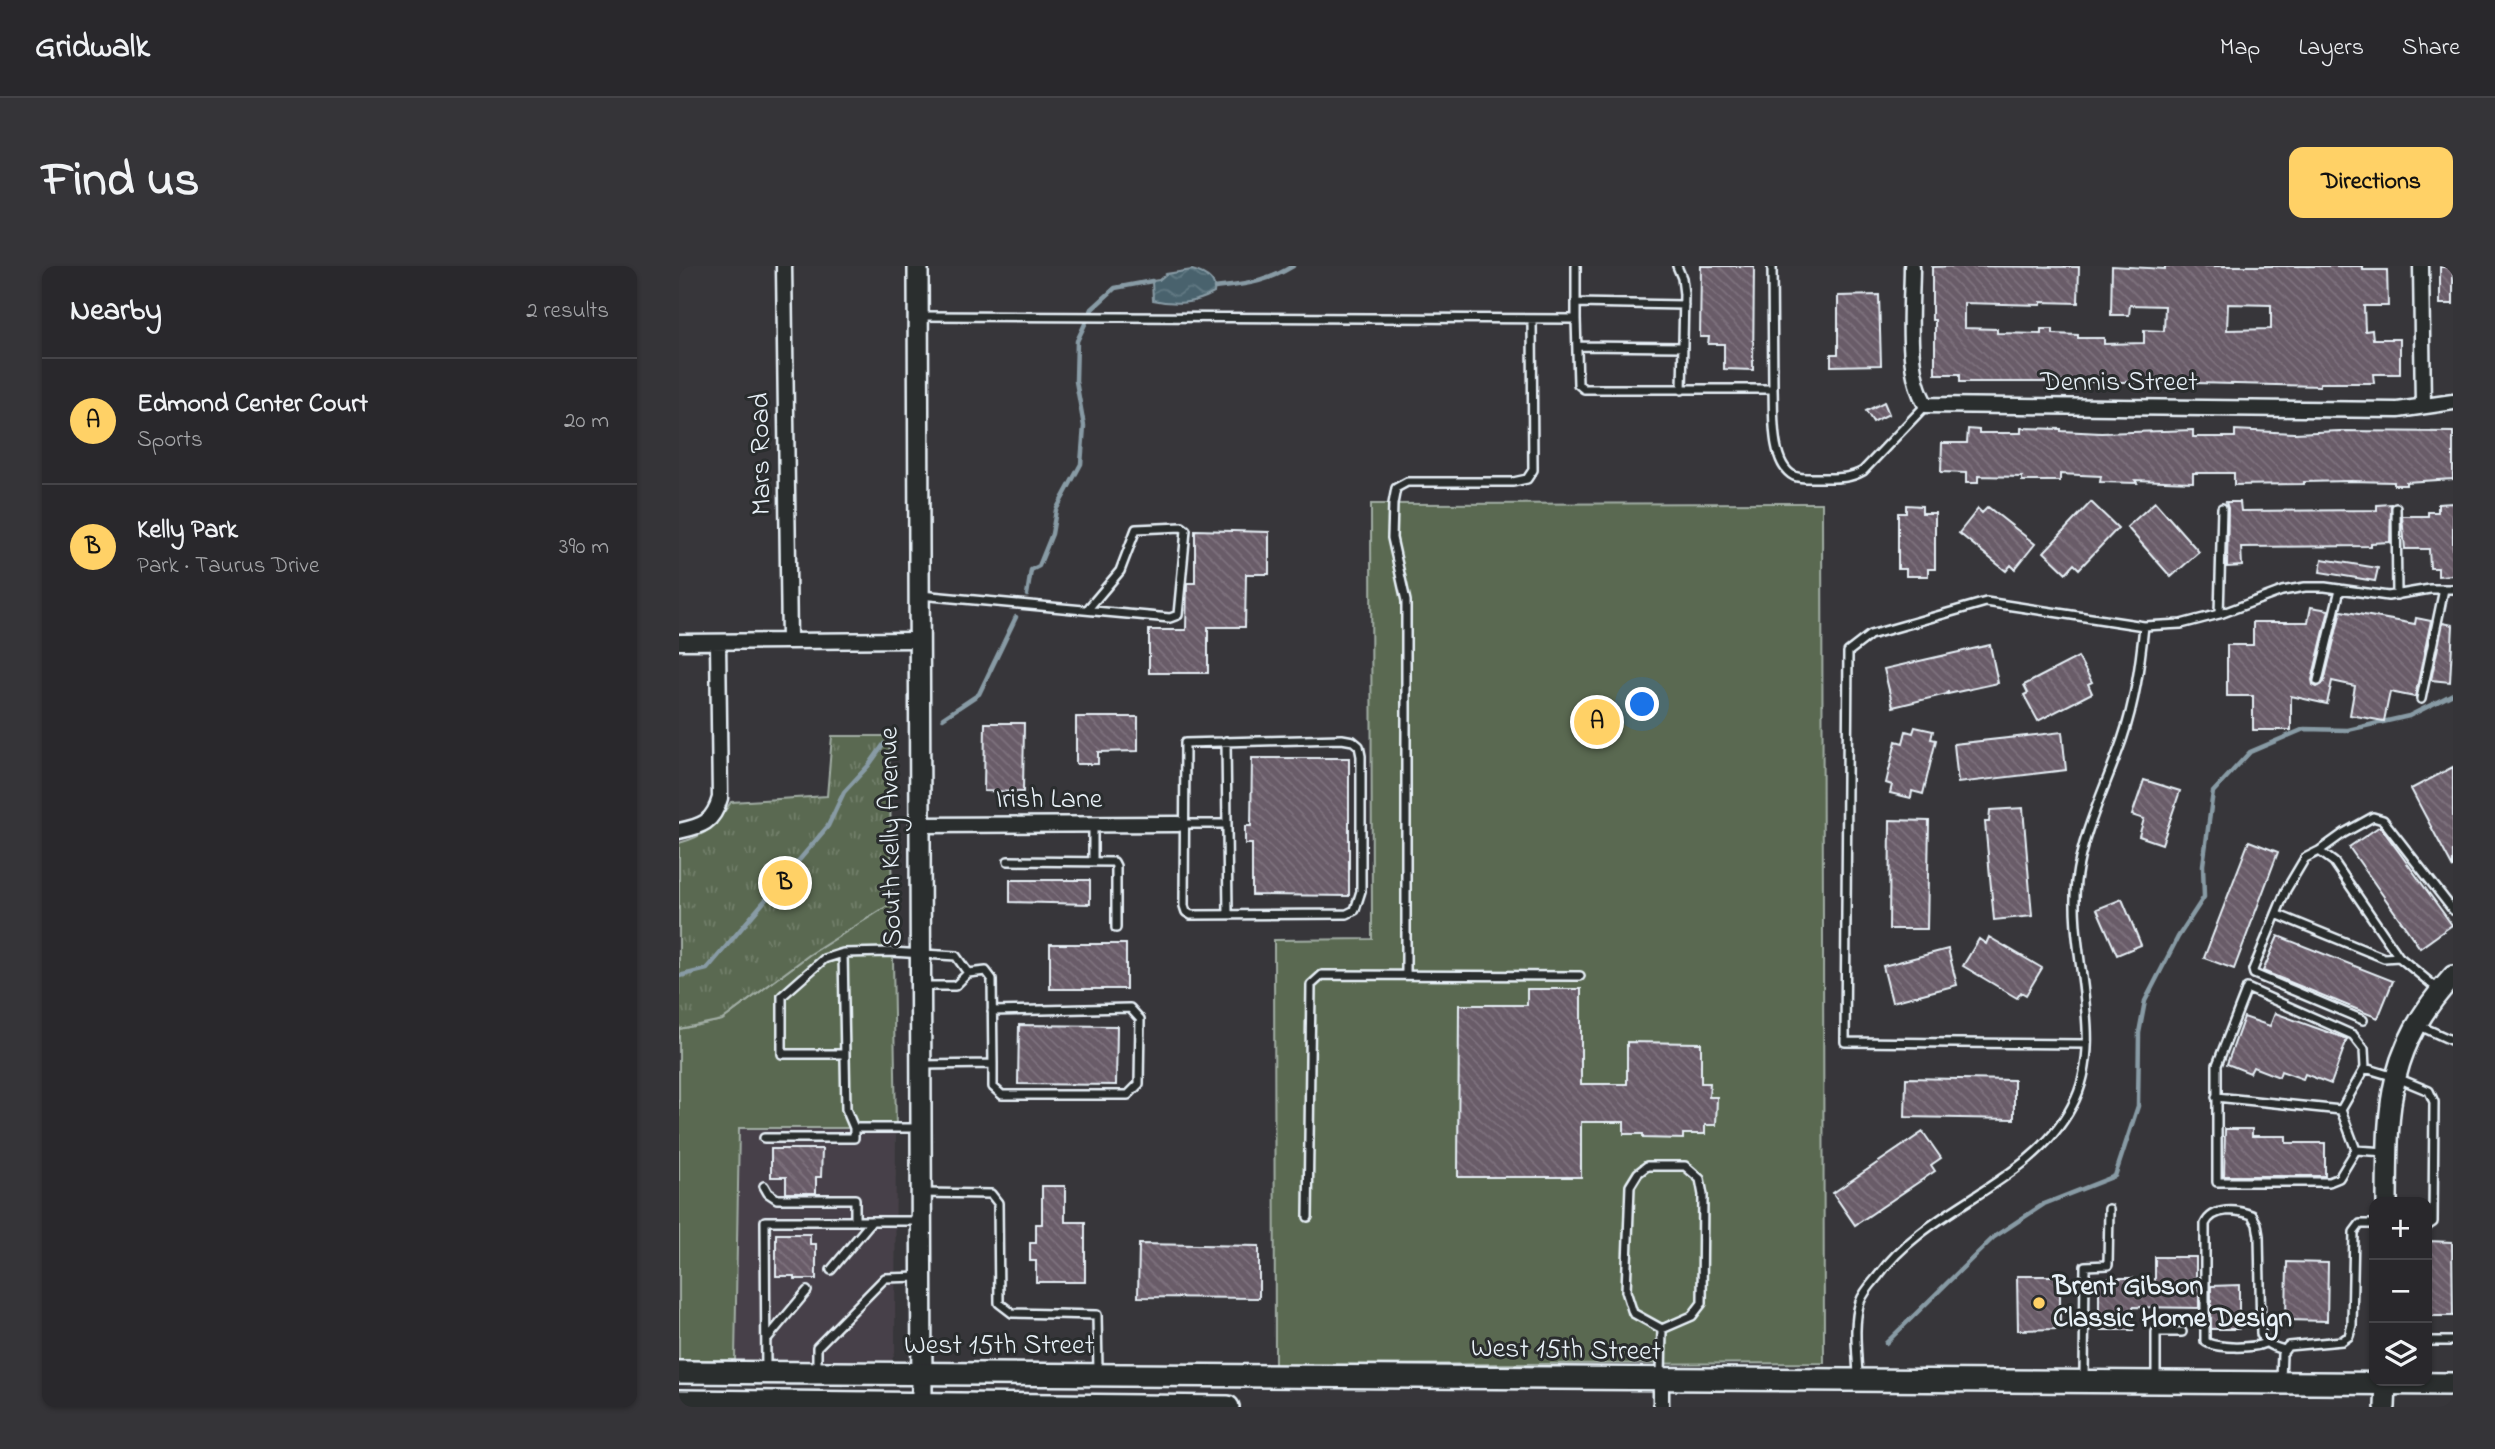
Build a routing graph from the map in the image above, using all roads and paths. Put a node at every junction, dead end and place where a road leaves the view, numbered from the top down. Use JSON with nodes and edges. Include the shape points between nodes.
{"nodes":[{"id":1,"x":784,"y":266,"type":"edge"},
{"id":2,"x":918,"y":266,"type":"edge"},
{"id":3,"x":1576,"y":266,"type":"edge"},
{"id":4,"x":1677,"y":266,"type":"edge"},
{"id":5,"x":1772,"y":266,"type":"edge"},
{"id":6,"x":1912,"y":266,"type":"edge"},
{"id":7,"x":2421,"y":266,"type":"edge"},
{"id":8,"x":1576,"y":303,"type":"junction"},
{"id":9,"x":1684,"y":305,"type":"junction"},
{"id":10,"x":918,"y":316,"type":"junction"},
{"id":11,"x":1532,"y":319,"type":"junction"},
{"id":12,"x":1576,"y":319,"type":"junction"},
{"id":13,"x":1577,"y":346,"type":"junction"},
{"id":14,"x":1683,"y":347,"type":"junction"},
{"id":15,"x":1773,"y":389,"type":"junction"},
{"id":16,"x":1682,"y":390,"type":"junction"},
{"id":17,"x":2453,"y":402,"type":"edge"},
{"id":18,"x":1926,"y":405,"type":"junction"},
{"id":19,"x":2423,"y":406,"type":"junction"},
{"id":20,"x":2222,"y":508,"type":"dead end"},
{"id":21,"x":2396,"y":508,"type":"dead end"},
{"id":22,"x":2340,"y":589,"type":"junction"},
{"id":23,"x":2449,"y":589,"type":"edge"},
{"id":24,"x":2397,"y":594,"type":"junction"},
{"id":25,"x":918,"y":595,"type":"junction"},
{"id":26,"x":1087,"y":610,"type":"junction"},
{"id":27,"x":2219,"y":614,"type":"junction"},
{"id":28,"x":2144,"y":626,"type":"junction"},
{"id":29,"x":789,"y":640,"type":"junction"},
{"id":30,"x":918,"y":640,"type":"junction"},
{"id":31,"x":679,"y":642,"type":"edge"},
{"id":32,"x":718,"y":642,"type":"junction"},
{"id":33,"x":2318,"y":681,"type":"dead end"},
{"id":34,"x":2421,"y":699,"type":"dead end"},
{"id":35,"x":1226,"y":741,"type":"junction"},
{"id":36,"x":1093,"y":824,"type":"junction"},
{"id":37,"x":1181,"y":824,"type":"junction"},
{"id":38,"x":1227,"y":824,"type":"junction"},
{"id":39,"x":919,"y":825,"type":"junction"},
{"id":40,"x":679,"y":831,"type":"edge"},
{"id":41,"x":2319,"y":851,"type":"junction"},
{"id":42,"x":1007,"y":861,"type":"dead end"},
{"id":43,"x":1093,"y":862,"type":"junction"},
{"id":44,"x":2453,"y":910,"type":"edge"},
{"id":45,"x":1228,"y":914,"type":"junction"},
{"id":46,"x":2276,"y":914,"type":"junction"},
{"id":47,"x":1116,"y":928,"type":"dead end"},
{"id":48,"x":842,"y":953,"type":"junction"},
{"id":49,"x":921,"y":953,"type":"junction"},
{"id":50,"x":2399,"y":957,"type":"junction"},
{"id":51,"x":968,"y":973,"type":"junction"},
{"id":52,"x":1406,"y":974,"type":"junction"},
{"id":53,"x":2453,"y":975,"type":"edge"},
{"id":54,"x":1580,"y":976,"type":"dead end"},
{"id":55,"x":921,"y":986,"type":"junction"},
{"id":56,"x":2439,"y":990,"type":"junction"},
{"id":57,"x":992,"y":1011,"type":"junction"},
{"id":58,"x":2363,"y":1020,"type":"dead end"},
{"id":59,"x":2416,"y":1024,"type":"junction"},
{"id":60,"x":2453,"y":1041,"type":"edge"},
{"id":61,"x":2086,"y":1044,"type":"junction"},
{"id":62,"x":845,"y":1054,"type":"junction"},
{"id":63,"x":922,"y":1065,"type":"junction"},
{"id":64,"x":993,"y":1065,"type":"junction"},
{"id":65,"x":2365,"y":1068,"type":"junction"},
{"id":66,"x":2396,"y":1077,"type":"junction"},
{"id":67,"x":2217,"y":1097,"type":"junction"},
{"id":68,"x":2341,"y":1111,"type":"junction"},
{"id":69,"x":854,"y":1128,"type":"junction"},
{"id":70,"x":922,"y":1128,"type":"junction"},
{"id":71,"x":764,"y":1138,"type":"dead end"},
{"id":72,"x":2356,"y":1150,"type":"junction"},
{"id":73,"x":2387,"y":1152,"type":"junction"},
{"id":74,"x":764,"y":1186,"type":"dead end"},
{"id":75,"x":922,"y":1193,"type":"junction"},
{"id":76,"x":2387,"y":1197,"type":"edge"},
{"id":77,"x":2109,"y":1209,"type":"dead end"},
{"id":78,"x":1308,"y":1217,"type":"dead end"},
{"id":79,"x":855,"y":1221,"type":"junction"},
{"id":80,"x":872,"y":1221,"type":"junction"},
{"id":81,"x":922,"y":1221,"type":"junction"},
{"id":82,"x":2432,"y":1223,"type":"edge"},
{"id":83,"x":2369,"y":1224,"type":"edge"},
{"id":84,"x":831,"y":1270,"type":"dead end"},
{"id":85,"x":922,"y":1277,"type":"junction"},
{"id":86,"x":807,"y":1291,"type":"dead end"},
{"id":87,"x":1662,"y":1329,"type":"junction"},
{"id":88,"x":2182,"y":1332,"type":"dead end"},
{"id":89,"x":766,"y":1340,"type":"junction"},
{"id":90,"x":2432,"y":1341,"type":"edge"},
{"id":91,"x":2453,"y":1341,"type":"edge"},
{"id":92,"x":2266,"y":1342,"type":"junction"},
{"id":93,"x":2284,"y":1350,"type":"junction"},
{"id":94,"x":679,"y":1372,"type":"edge"},
{"id":95,"x":766,"y":1373,"type":"junction"},
{"id":96,"x":817,"y":1374,"type":"junction"},
{"id":97,"x":922,"y":1374,"type":"junction"},
{"id":98,"x":1098,"y":1374,"type":"junction"},
{"id":99,"x":1661,"y":1380,"type":"junction"},
{"id":100,"x":1858,"y":1380,"type":"junction"},
{"id":101,"x":2084,"y":1381,"type":"junction"},
{"id":102,"x":2156,"y":1382,"type":"junction"},
{"id":103,"x":2369,"y":1382,"type":"edge"},
{"id":104,"x":2281,"y":1383,"type":"junction"},
{"id":105,"x":2432,"y":1383,"type":"edge"},
{"id":106,"x":2453,"y":1384,"type":"edge"},
{"id":107,"x":2386,"y":1386,"type":"edge"},
{"id":108,"x":679,"y":1401,"type":"edge"},
{"id":109,"x":922,"y":1405,"type":"edge"},
{"id":110,"x":1076,"y":1406,"type":"edge"},
{"id":111,"x":1164,"y":1406,"type":"edge"},
{"id":112,"x":1229,"y":1407,"type":"edge"},
{"id":113,"x":1661,"y":1407,"type":"edge"},
{"id":114,"x":2385,"y":1407,"type":"edge"}],
"edges":[{"from":1,"to":29,"type":"street","name":"Mars Road"},
{"from":2,"to":10,"type":"main road","name":"South Kelly Avenue"},
{"from":3,"to":8,"type":"lane"},
{"from":4,"to":9,"type":"lane"},
{"from":5,"to":15,"type":"lane"},
{"from":6,"to":18,"type":"street","via":[[1912,370]]},
{"from":7,"to":19,"type":"street"},
{"from":8,"to":9,"type":"lane"},
{"from":8,"to":12,"type":"lane"},
{"from":9,"to":14,"type":"lane"},
{"from":10,"to":11,"type":"lane"},
{"from":10,"to":25,"type":"main road","name":"South Kelly Avenue"},
{"from":11,"to":12,"type":"lane"},
{"from":11,"to":52,"type":"lane","via":[[1533,470],[1527,479],[1407,482],[1396,488],[1393,503],[1392,538],[1406,601]]},
{"from":12,"to":13,"type":"lane"},
{"from":13,"to":14,"type":"lane"},
{"from":13,"to":16,"type":"lane","via":[[1578,384],[1584,389]]},
{"from":14,"to":16,"type":"lane"},
{"from":15,"to":16,"type":"lane"},
{"from":15,"to":18,"type":"lane","via":[[1776,452],[1793,476],[1809,478],[1851,478],[1863,471]]},
{"from":17,"to":19,"type":"street","name":"Dennis Street"},
{"from":18,"to":19,"type":"street","name":"Dennis Street","via":[[2398,410]]},
{"from":20,"to":27,"type":"lane"},
{"from":21,"to":24,"type":"lane"},
{"from":22,"to":24,"type":"lane"},
{"from":22,"to":27,"type":"lane","via":[[2282,591]]},
{"from":22,"to":33,"type":"lane"},
{"from":23,"to":24,"type":"lane"},
{"from":23,"to":34,"type":"lane"},
{"from":25,"to":26,"type":"lane"},
{"from":25,"to":30,"type":"main road","name":"South Kelly Avenue"},
{"from":26,"to":26,"type":"lane","via":[[1120,571],[1136,529],[1186,530],[1178,615]]},
{"from":27,"to":28,"type":"lane","via":[[2181,624]]},
{"from":28,"to":61,"type":"lane","via":[[2137,686],[2076,880]]},
{"from":28,"to":61,"type":"lane","via":[[1986,602],[1870,635],[1849,652],[1845,1042]]},
{"from":29,"to":30,"type":"street"},
{"from":29,"to":32,"type":"street"},
{"from":30,"to":39,"type":"main road","name":"South Kelly Avenue"},
{"from":31,"to":32,"type":"street"},
{"from":32,"to":40,"type":"street","via":[[720,798],[716,812],[702,826]]},
{"from":35,"to":37,"type":"lane","via":[[1185,743]]},
{"from":35,"to":38,"type":"lane"},
{"from":35,"to":45,"type":"lane","via":[[1342,739],[1359,746],[1361,756],[1361,891],[1355,910],[1347,914]]},
{"from":36,"to":37,"type":"street","name":"Irish Lane"},
{"from":36,"to":39,"type":"street","name":"Irish Lane"},
{"from":36,"to":43,"type":"lane"},
{"from":37,"to":38,"type":"lane"},
{"from":37,"to":45,"type":"lane","via":[[1186,912]]},
{"from":38,"to":45,"type":"lane"},
{"from":39,"to":49,"type":"main road","name":"South Kelly Avenue"},
{"from":41,"to":44,"type":"lane","via":[[2373,817],[2383,820]]},
{"from":41,"to":46,"type":"lane","via":[[2305,858]]},
{"from":41,"to":50,"type":"lane","via":[[2334,862]]},
{"from":42,"to":43,"type":"lane"},
{"from":43,"to":47,"type":"lane","via":[[1116,864]]},
{"from":46,"to":50,"type":"lane","via":[[2384,958]]},
{"from":46,"to":58,"type":"lane","via":[[2254,974]]},
{"from":48,"to":49,"type":"lane"},
{"from":48,"to":62,"type":"lane"},
{"from":48,"to":62,"type":"lane","via":[[824,959],[782,996],[782,1054]]},
{"from":49,"to":51,"type":"lane","via":[[955,956]]},
{"from":49,"to":55,"type":"main road","name":"South Kelly Avenue"},
{"from":50,"to":56,"type":"lane"},
{"from":51,"to":55,"type":"lane","via":[[955,986]]},
{"from":51,"to":57,"type":"lane","via":[[986,971],[992,979]]},
{"from":52,"to":54,"type":"lane"},
{"from":52,"to":78,"type":"lane","via":[[1322,975],[1311,985]]},
{"from":53,"to":56,"type":"main road"},
{"from":55,"to":63,"type":"main road","name":"South Kelly Avenue"},
{"from":56,"to":59,"type":"main road"},
{"from":57,"to":64,"type":"lane"},
{"from":57,"to":64,"type":"lane","via":[[1130,1008],[1140,1019],[1139,1084],[1128,1095],[1002,1095],[993,1087]]},
{"from":59,"to":60,"type":"lane"},
{"from":59,"to":66,"type":"main road"},
{"from":61,"to":100,"type":"lane","via":[[2085,1075],[2073,1106],[2052,1137],[2015,1168],[1935,1220],[1887,1264],[1860,1300]]},
{"from":62,"to":69,"type":"lane","via":[[846,1110]]},
{"from":63,"to":64,"type":"lane"},
{"from":63,"to":70,"type":"main road","name":"South Kelly Avenue"},
{"from":65,"to":66,"type":"lane"},
{"from":65,"to":67,"type":"lane","via":[[2364,1049],[2353,1035],[2247,988],[2217,1065]]},
{"from":65,"to":68,"type":"lane"},
{"from":66,"to":73,"type":"main road"},
{"from":66,"to":82,"type":"lane","via":[[2429,1091],[2434,1102]]},
{"from":67,"to":68,"type":"lane"},
{"from":67,"to":72,"type":"lane","via":[[2217,1182],[2329,1182],[2339,1178]]},
{"from":68,"to":72,"type":"lane"},
{"from":69,"to":70,"type":"lane"},
{"from":69,"to":71,"type":"lane","via":[[854,1138]]},
{"from":70,"to":75,"type":"main road","name":"South Kelly Avenue"},
{"from":72,"to":73,"type":"lane"},
{"from":73,"to":76,"type":"main road"},
{"from":74,"to":79,"type":"lane","via":[[777,1199],[855,1199]]},
{"from":75,"to":81,"type":"main road","name":"South Kelly Avenue"},
{"from":75,"to":98,"type":"lane","via":[[991,1194],[998,1203],[999,1303],[1012,1313],[1097,1315]]},
{"from":77,"to":101,"type":"lane","via":[[2108,1265],[2085,1266]]},
{"from":79,"to":80,"type":"lane"},
{"from":79,"to":89,"type":"lane","via":[[765,1221]]},
{"from":80,"to":81,"type":"lane"},
{"from":80,"to":84,"type":"lane"},
{"from":81,"to":85,"type":"main road","name":"South Kelly Avenue"},
{"from":83,"to":93,"type":"lane","via":[[2360,1224],[2354,1232],[2349,1336]]},
{"from":85,"to":96,"type":"lane","via":[[885,1278],[817,1347]]},
{"from":85,"to":97,"type":"main road","name":"South Kelly Avenue"},
{"from":86,"to":89,"type":"lane"},
{"from":87,"to":87,"type":"lane","via":[[1633,1313],[1626,1291],[1630,1186],[1647,1166],[1685,1166],[1700,1179],[1703,1195],[1702,1303],[1692,1316]]},
{"from":87,"to":99,"type":"lane"},
{"from":88,"to":102,"type":"lane","via":[[2156,1332]]},
{"from":89,"to":95,"type":"lane"},
{"from":90,"to":91,"type":"lane"},
{"from":92,"to":92,"type":"lane","via":[[2261,1334],[2257,1224],[2252,1215],[2217,1212],[2205,1224],[2205,1341],[2235,1347]]},
{"from":92,"to":93,"type":"lane"},
{"from":93,"to":104,"type":"lane"},
{"from":94,"to":95,"type":"main road","name":"West 15th Street"},
{"from":95,"to":96,"type":"main road","name":"West 15th Street"},
{"from":96,"to":97,"type":"main road","name":"West 15th Street"},
{"from":97,"to":98,"type":"main road","name":"West 15th Street"},
{"from":97,"to":109,"type":"main road","name":"South Kelly Avenue"},
{"from":98,"to":99,"type":"main road","name":"West 15th Street"},
{"from":99,"to":100,"type":"main road","name":"West 15th Street"},
{"from":99,"to":113,"type":"street"},
{"from":100,"to":101,"type":"main road","name":"West 15th Street"},
{"from":101,"to":102,"type":"main road","name":"West 15th Street"},
{"from":102,"to":104,"type":"main road","name":"West 15th Street"},
{"from":103,"to":104,"type":"main road","name":"West 15th Street"},
{"from":105,"to":106,"type":"main road","name":"West 15th Street"},
{"from":107,"to":114,"type":"main road"},
{"from":108,"to":109,"type":"main road","name":"West 15th Street"},
{"from":109,"to":110,"type":"main road","name":"West 15th Street"},
{"from":110,"to":111,"type":"main road","name":"West 15th Street"},
{"from":111,"to":112,"type":"main road","name":"West 15th Street"}]}
